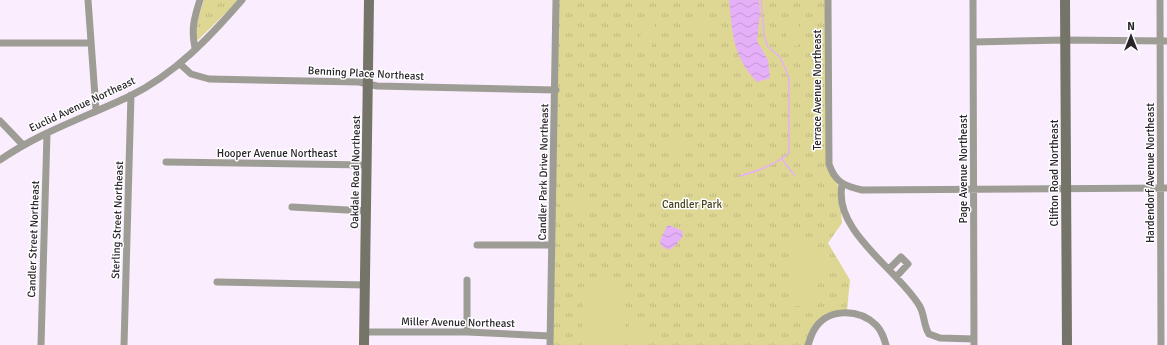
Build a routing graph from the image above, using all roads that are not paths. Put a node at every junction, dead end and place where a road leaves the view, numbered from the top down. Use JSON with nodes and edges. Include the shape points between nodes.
{"nodes":[{"id":1,"x":88,"y":0,"type":"edge"},
{"id":2,"x":200,"y":0,"type":"edge"},
{"id":3,"x":242,"y":0,"type":"edge"},
{"id":4,"x":369,"y":0,"type":"edge"},
{"id":5,"x":556,"y":0,"type":"edge"},
{"id":6,"x":828,"y":0,"type":"edge"},
{"id":7,"x":973,"y":0,"type":"edge"},
{"id":8,"x":1065,"y":0,"type":"edge"},
{"id":9,"x":1160,"y":0,"type":"edge"},
{"id":10,"x":1065,"y":40,"type":"junction"},
{"id":11,"x":1164,"y":41,"type":"edge"},
{"id":12,"x":973,"y":42,"type":"junction"},
{"id":13,"x":0,"y":43,"type":"edge"},
{"id":14,"x":91,"y":43,"type":"junction"},
{"id":15,"x":195,"y":48,"type":"junction"},
{"id":16,"x":180,"y":64,"type":"junction"},
{"id":17,"x":368,"y":84,"type":"junction"},
{"id":18,"x":556,"y":90,"type":"junction"},
{"id":19,"x":131,"y":95,"type":"junction"},
{"id":20,"x":96,"y":110,"type":"junction"},
{"id":21,"x":0,"y":121,"type":"edge"},
{"id":22,"x":47,"y":133,"type":"junction"},
{"id":23,"x":23,"y":145,"type":"junction"},
{"id":24,"x":0,"y":160,"type":"edge"},
{"id":25,"x":166,"y":162,"type":"dead end"},
{"id":26,"x":367,"y":165,"type":"junction"},
{"id":27,"x":842,"y":185,"type":"junction"},
{"id":28,"x":1066,"y":188,"type":"junction"},
{"id":29,"x":1164,"y":188,"type":"edge"},
{"id":30,"x":975,"y":189,"type":"junction"},
{"id":31,"x":292,"y":207,"type":"dead end"},
{"id":32,"x":366,"y":211,"type":"junction"},
{"id":33,"x":477,"y":245,"type":"dead end"},
{"id":34,"x":552,"y":245,"type":"junction"},
{"id":35,"x":889,"y":269,"type":"junction"},
{"id":36,"x":896,"y":277,"type":"junction"},
{"id":37,"x":467,"y":280,"type":"dead end"},
{"id":38,"x":217,"y":282,"type":"dead end"},
{"id":39,"x":366,"y":285,"type":"junction"},
{"id":40,"x":365,"y":332,"type":"junction"},
{"id":41,"x":467,"y":332,"type":"junction"},
{"id":42,"x":550,"y":336,"type":"junction"},
{"id":43,"x":974,"y":342,"type":"edge"},
{"id":44,"x":41,"y":345,"type":"edge"},
{"id":45,"x":124,"y":345,"type":"edge"},
{"id":46,"x":364,"y":345,"type":"edge"},
{"id":47,"x":550,"y":345,"type":"edge"},
{"id":48,"x":808,"y":345,"type":"edge"},
{"id":49,"x":886,"y":345,"type":"edge"},
{"id":50,"x":1067,"y":345,"type":"edge"},
{"id":51,"x":1161,"y":345,"type":"edge"}],
"edges":[{"from":1,"to":14,"type":"street"},
{"from":2,"to":15,"type":"street","via":[[192,21]]},
{"from":3,"to":15,"type":"street","name":"Euclid Avenue Northeast"},
{"from":4,"to":17,"type":"street","name":"Oakdale Road Northeast"},
{"from":5,"to":18,"type":"street","name":"Candler Park Drive Northeast"},
{"from":6,"to":27,"type":"street","name":"Terrace Avenue Northeast","via":[[829,164]]},
{"from":7,"to":12,"type":"street","name":"Page Avenue Northeast"},
{"from":8,"to":10,"type":"street","name":"Clifton Road Northeast"},
{"from":9,"to":11,"type":"street","name":"Hardendorf Avenue Northeast"},
{"from":10,"to":11,"type":"street"},
{"from":10,"to":12,"type":"street"},
{"from":10,"to":28,"type":"street","name":"Clifton Road Northeast"},
{"from":11,"to":29,"type":"street","name":"Hardendorf Avenue Northeast"},
{"from":12,"to":30,"type":"street","name":"Page Avenue Northeast"},
{"from":13,"to":14,"type":"street"},
{"from":14,"to":20,"type":"street"},
{"from":15,"to":16,"type":"street","name":"Euclid Avenue Northeast"},
{"from":16,"to":17,"type":"street","name":"Benning Place Northeast","via":[[191,74],[209,79]]},
{"from":16,"to":19,"type":"street","name":"Euclid Avenue Northeast"},
{"from":17,"to":18,"type":"street","name":"Benning Place Northeast"},
{"from":17,"to":26,"type":"street","name":"Oakdale Road Northeast"},
{"from":18,"to":34,"type":"street","name":"Candler Park Drive Northeast"},
{"from":19,"to":20,"type":"street","name":"Euclid Avenue Northeast"},
{"from":19,"to":45,"type":"street","name":"Sterling Street Northeast"},
{"from":20,"to":22,"type":"street","name":"Euclid Avenue Northeast"},
{"from":21,"to":23,"type":"street"},
{"from":22,"to":23,"type":"street","name":"Euclid Avenue Northeast"},
{"from":22,"to":44,"type":"street","name":"Candler Street Northeast"},
{"from":23,"to":24,"type":"street","name":"Euclid Avenue Northeast"},
{"from":25,"to":26,"type":"street","name":"Hooper Avenue Northeast"},
{"from":26,"to":32,"type":"street","name":"Oakdale Road Northeast"},
{"from":27,"to":30,"type":"street","via":[[862,190]]},
{"from":27,"to":35,"type":"street","name":"Page Avenue Northeast","via":[[841,192],[848,223]]},
{"from":28,"to":29,"type":"street"},
{"from":28,"to":30,"type":"street"},
{"from":28,"to":50,"type":"street","name":"Clifton Road Northeast"},
{"from":29,"to":51,"type":"street","name":"Hardendorf Avenue Northeast"},
{"from":30,"to":43,"type":"street","name":"Page Avenue Northeast"},
{"from":31,"to":32,"type":"street"},
{"from":32,"to":39,"type":"street","name":"Oakdale Road Northeast"},
{"from":33,"to":34,"type":"street"},
{"from":34,"to":42,"type":"street","name":"Candler Park Drive Northeast"},
{"from":35,"to":36,"type":"street","name":"Page Avenue Northeast"},
{"from":35,"to":36,"type":"street","via":[[901,257],[908,264]]},
{"from":36,"to":43,"type":"street","name":"Page Avenue Northeast","via":[[919,305],[932,336]]},
{"from":37,"to":41,"type":"street"},
{"from":38,"to":39,"type":"street"},
{"from":39,"to":40,"type":"street","name":"Oakdale Road Northeast"},
{"from":40,"to":41,"type":"street","name":"Miller Avenue Northeast"},
{"from":40,"to":46,"type":"street","name":"Oakdale Road Northeast"},
{"from":41,"to":42,"type":"street","name":"Miller Avenue Northeast"},
{"from":42,"to":47,"type":"street","name":"Candler Park Drive Northeast"},
{"from":48,"to":49,"type":"street","via":[[814,330],[823,320],[844,312],[856,314],[877,326]]}]}
